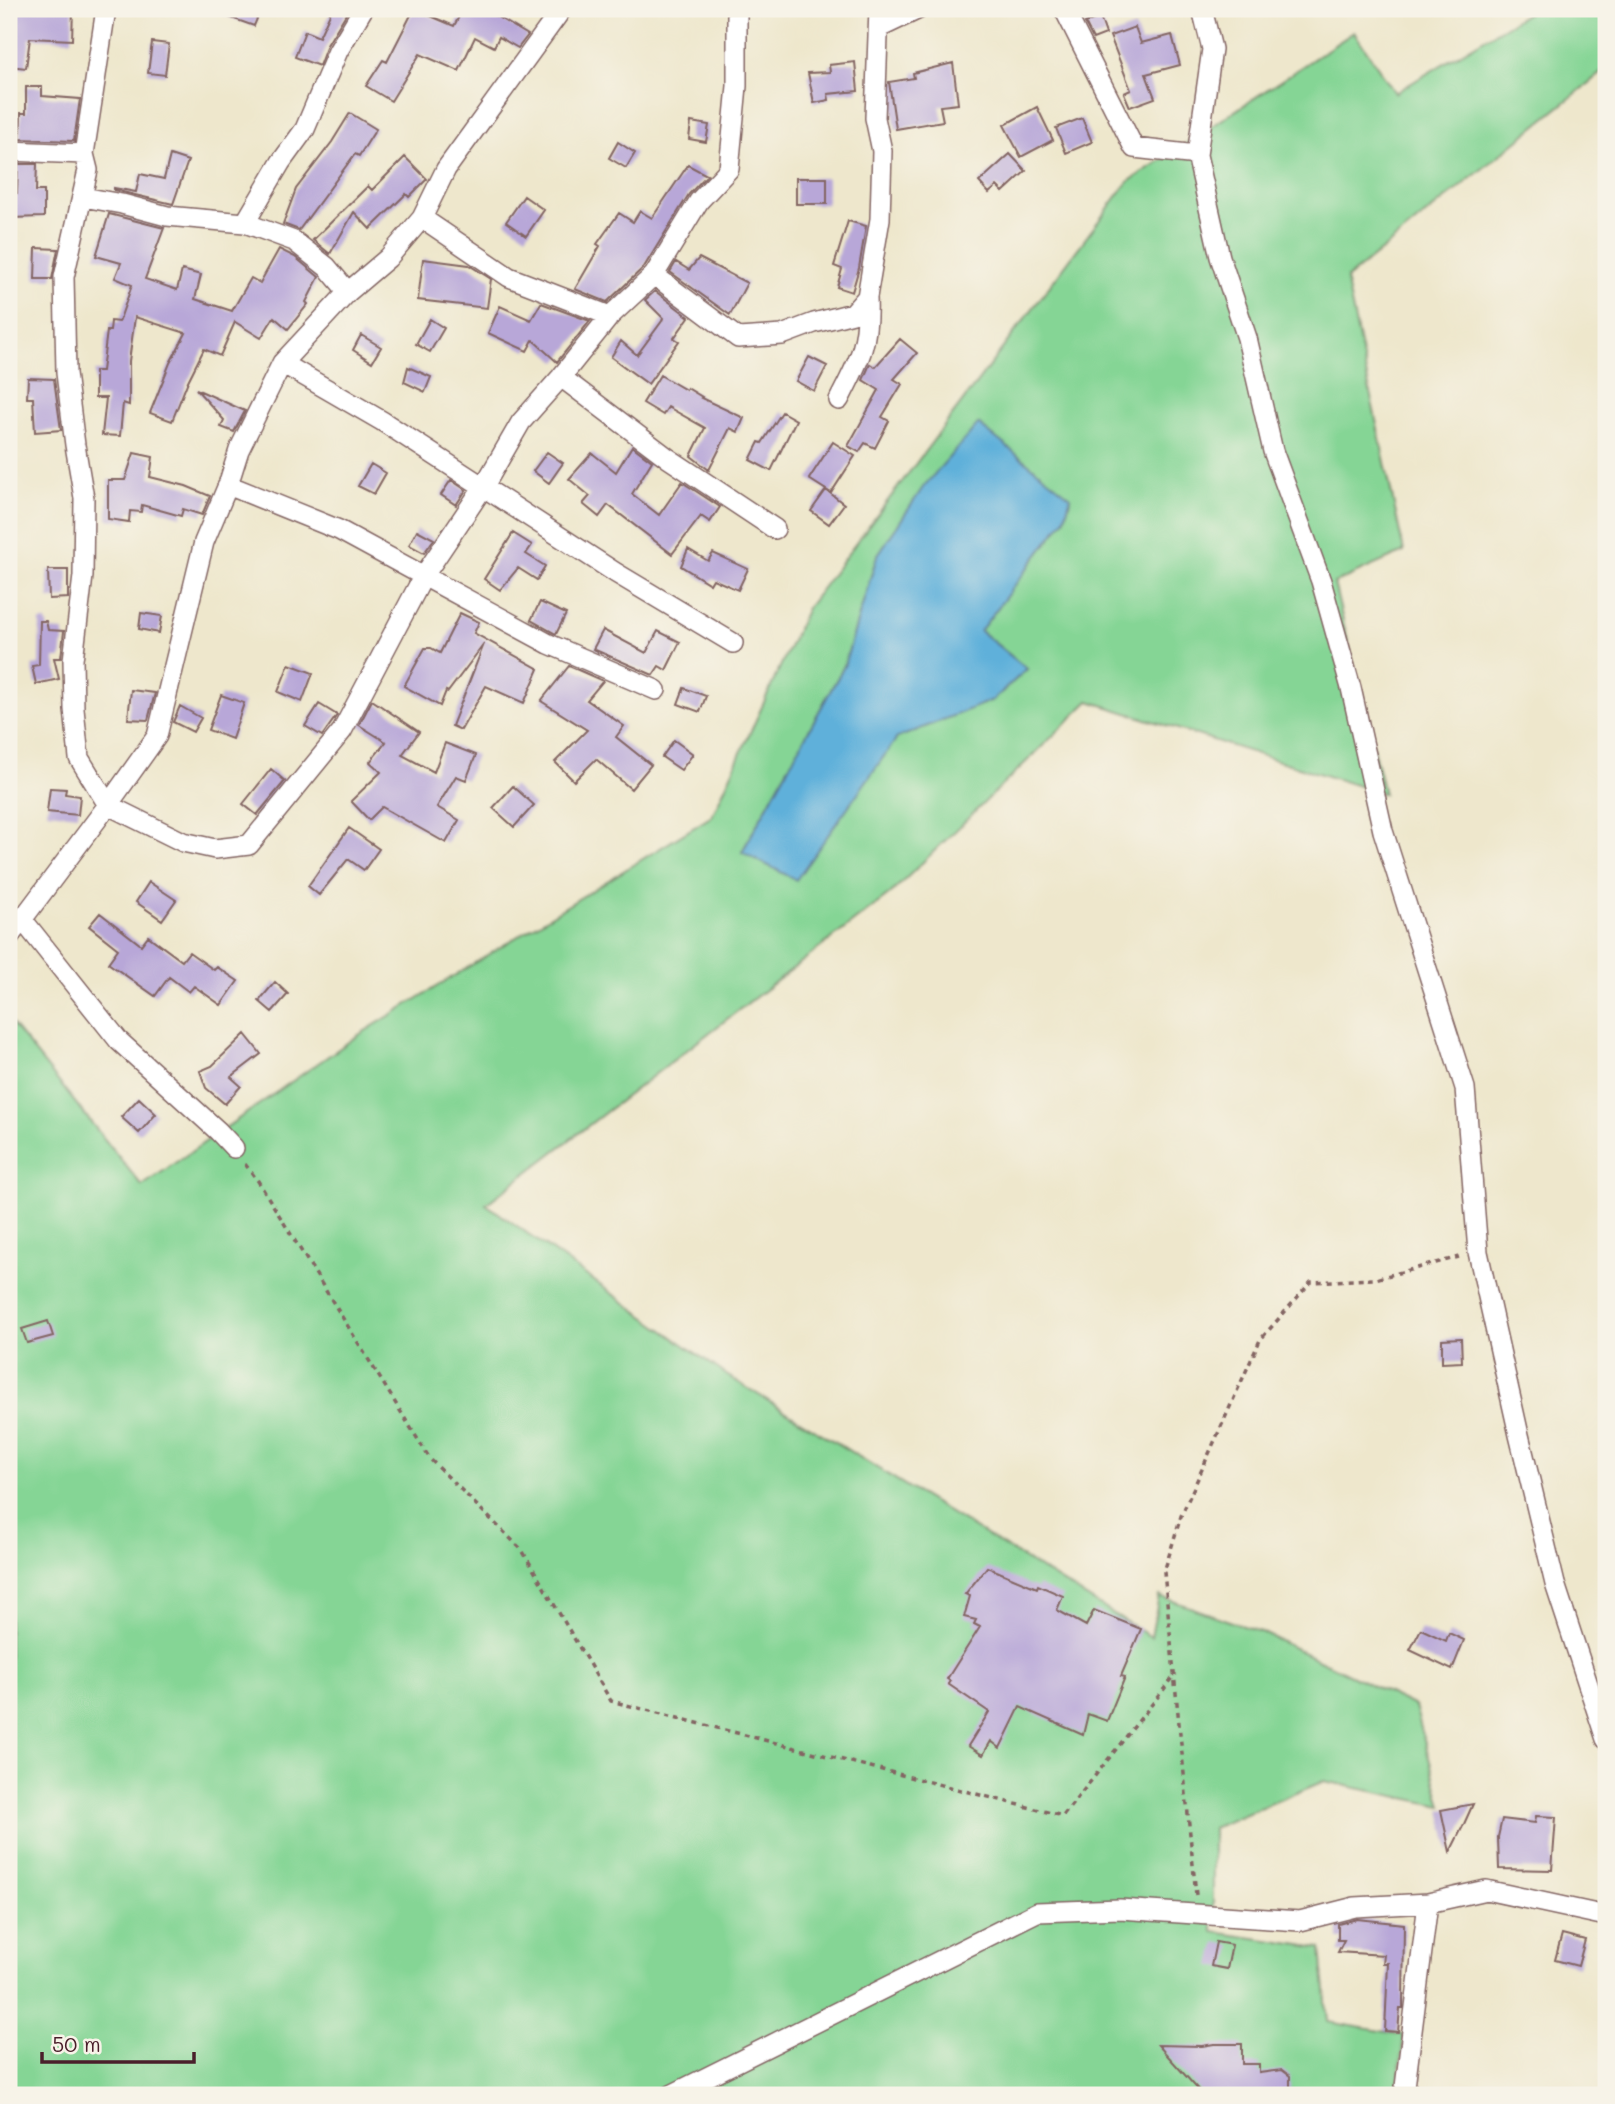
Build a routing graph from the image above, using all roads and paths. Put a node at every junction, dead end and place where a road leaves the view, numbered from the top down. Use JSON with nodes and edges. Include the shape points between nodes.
{"nodes":[{"id":1,"x":106,"y":9,"type":"edge"},
{"id":2,"x":363,"y":9,"type":"edge"},
{"id":3,"x":562,"y":9,"type":"edge"},
{"id":4,"x":737,"y":9,"type":"edge"},
{"id":5,"x":919,"y":9,"type":"edge"},
{"id":6,"x":1065,"y":9,"type":"edge"},
{"id":7,"x":1202,"y":9,"type":"edge"},
{"id":8,"x":879,"y":18,"type":"edge"},
{"id":9,"x":9,"y":151,"type":"edge"},
{"id":10,"x":84,"y":154,"type":"junction"},
{"id":11,"x":1197,"y":155,"type":"junction"},
{"id":12,"x":83,"y":197,"type":"junction"},
{"id":13,"x":422,"y":218,"type":"junction"},
{"id":14,"x":245,"y":223,"type":"junction"},
{"id":15,"x":654,"y":275,"type":"junction"},
{"id":16,"x":348,"y":292,"type":"junction"},
{"id":17,"x":867,"y":297,"type":"junction"},
{"id":18,"x":610,"y":316,"type":"junction"},
{"id":19,"x":282,"y":363,"type":"junction"},
{"id":20,"x":561,"y":377,"type":"junction"},
{"id":21,"x":839,"y":400,"type":"dead end"},
{"id":22,"x":229,"y":485,"type":"junction"},
{"id":23,"x":484,"y":486,"type":"junction"},
{"id":24,"x":775,"y":529,"type":"dead end"},
{"id":25,"x":423,"y":577,"type":"junction"},
{"id":26,"x":733,"y":643,"type":"dead end"},
{"id":27,"x":656,"y":690,"type":"dead end"},
{"id":28,"x":108,"y":805,"type":"junction"},
{"id":29,"x":22,"y":919,"type":"junction"},
{"id":30,"x":9,"y":937,"type":"edge"},
{"id":31,"x":234,"y":1148,"type":"joint"},
{"id":32,"x":1478,"y":1252,"type":"junction"},
{"id":33,"x":1176,"y":1674,"type":"junction"},
{"id":34,"x":1606,"y":1739,"type":"edge"},
{"id":35,"x":1428,"y":1903,"type":"junction"},
{"id":36,"x":1197,"y":1914,"type":"junction"},
{"id":37,"x":1606,"y":1916,"type":"edge"},
{"id":38,"x":671,"y":2095,"type":"edge"},
{"id":39,"x":1404,"y":2095,"type":"edge"}],
"edges":[{"from":1,"to":10,"type":"street"},
{"from":2,"to":14,"type":"street","via":[[338,51],[304,129]]},
{"from":3,"to":13,"type":"street","via":[[446,169]]},
{"from":4,"to":15,"type":"street","via":[[737,86],[729,169],[699,201]]},
{"from":5,"to":8,"type":"street"},
{"from":6,"to":11,"type":"street","via":[[1134,148]]},
{"from":7,"to":11,"type":"street","via":[[1212,49]]},
{"from":8,"to":17,"type":"street","via":[[875,118],[882,150],[880,219]]},
{"from":9,"to":10,"type":"street"},
{"from":10,"to":12,"type":"street","via":[[88,170]]},
{"from":11,"to":32,"type":"street","via":[[1273,451],[1321,581],[1383,831],[1465,1088]]},
{"from":12,"to":14,"type":"street","via":[[167,216]]},
{"from":12,"to":28,"type":"street","via":[[65,277],[66,373],[85,498],[83,576],[73,660],[74,709],[79,758]]},
{"from":13,"to":16,"type":"street","via":[[388,258]]},
{"from":13,"to":18,"type":"street","via":[[509,277]]},
{"from":14,"to":16,"type":"street","via":[[294,241],[327,267]]},
{"from":15,"to":17,"type":"street","via":[[738,338],[782,335],[853,313]]},
{"from":15,"to":18,"type":"street"},
{"from":16,"to":19,"type":"street"},
{"from":17,"to":21,"type":"street","via":[[868,326],[861,357]]},
{"from":18,"to":20,"type":"street"},
{"from":19,"to":22,"type":"street","via":[[239,450]]},
{"from":19,"to":23,"type":"street"},
{"from":20,"to":23,"type":"street","via":[[521,422]]},
{"from":20,"to":24,"type":"street","via":[[668,458]]},
{"from":22,"to":25,"type":"street","via":[[339,530]]},
{"from":22,"to":28,"type":"street","via":[[204,542],[157,736]]},
{"from":23,"to":25,"type":"street"},
{"from":23,"to":26,"type":"street"},
{"from":25,"to":27,"type":"street","via":[[549,644]]},
{"from":25,"to":28,"type":"street","via":[[342,731],[249,845],[215,849],[183,842]]},
{"from":28,"to":29,"type":"street"},
{"from":29,"to":30,"type":"street"},
{"from":29,"to":31,"type":"street","via":[[119,1041]]},
{"from":31,"to":33,"type":"path","via":[[430,1459],[522,1550],[611,1701],[1063,1816]]},
{"from":32,"to":33,"type":"path","via":[[1374,1279],[1311,1282],[1260,1340],[1181,1516],[1164,1572]]},
{"from":32,"to":34,"type":"street","via":[[1555,1584]]},
{"from":33,"to":36,"type":"path"},
{"from":35,"to":36,"type":"street","via":[[1355,1907],[1300,1921]]},
{"from":35,"to":37,"type":"street","via":[[1486,1890]]},
{"from":35,"to":39,"type":"street"},
{"from":36,"to":38,"type":"street","via":[[1119,1909],[1037,1912]]}]}
